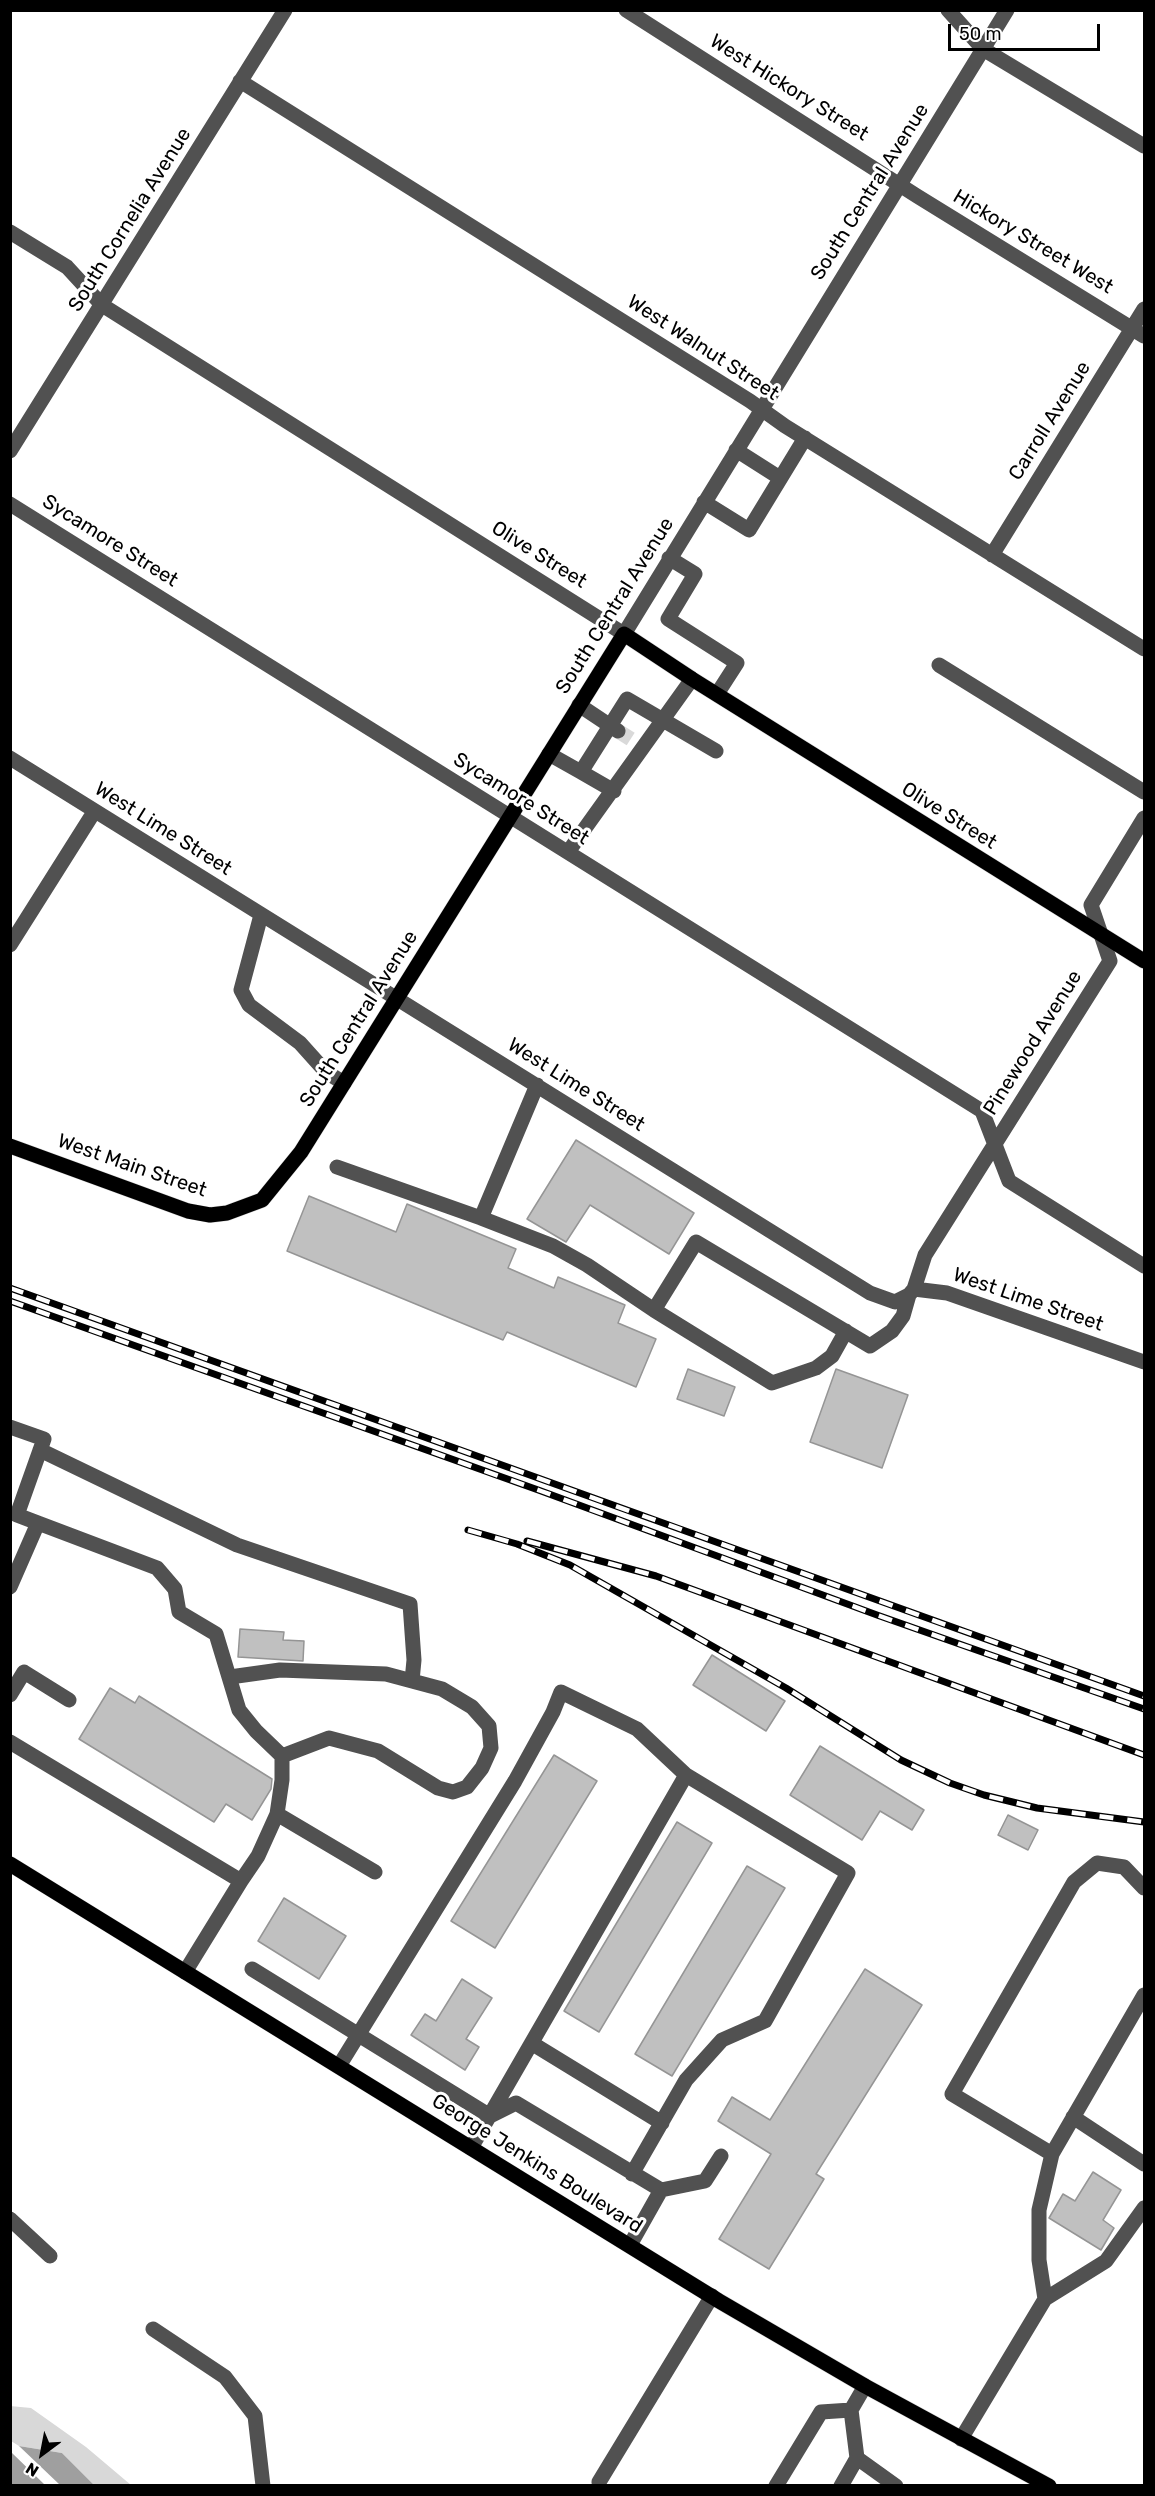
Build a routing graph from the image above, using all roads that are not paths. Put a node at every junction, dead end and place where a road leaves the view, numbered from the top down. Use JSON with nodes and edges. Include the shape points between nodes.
{"nodes":[{"id":1,"x":285,"y":10,"type":"edge"},
{"id":2,"x":626,"y":10,"type":"edge"},
{"id":3,"x":948,"y":10,"type":"edge"},
{"id":4,"x":1007,"y":10,"type":"edge"},
{"id":5,"x":983,"y":48,"type":"junction"},
{"id":6,"x":240,"y":81,"type":"junction"},
{"id":7,"x":1144,"y":146,"type":"edge"},
{"id":8,"x":899,"y":184,"type":"junction"},
{"id":9,"x":10,"y":232,"type":"edge"},
{"id":10,"x":102,"y":305,"type":"junction"},
{"id":11,"x":1144,"y":309,"type":"edge"},
{"id":12,"x":1139,"y":332,"type":"edge"},
{"id":13,"x":761,"y":409,"type":"junction"},
{"id":14,"x":805,"y":438,"type":"junction"},
{"id":15,"x":736,"y":450,"type":"junction"},
{"id":16,"x":10,"y":451,"type":"edge"},
{"id":17,"x":780,"y":478,"type":"junction"},
{"id":18,"x":704,"y":502,"type":"junction"},
{"id":19,"x":10,"y":504,"type":"edge"},
{"id":20,"x":992,"y":555,"type":"junction"},
{"id":21,"x":669,"y":558,"type":"junction"},
{"id":22,"x":624,"y":634,"type":"junction"},
{"id":23,"x":1144,"y":649,"type":"edge"},
{"id":24,"x":939,"y":665,"type":"dead end"},
{"id":25,"x":692,"y":679,"type":"junction"},
{"id":26,"x":717,"y":694,"type":"junction"},
{"id":27,"x":579,"y":705,"type":"junction"},
{"id":28,"x":665,"y":720,"type":"junction"},
{"id":29,"x":614,"y":728,"type":"junction"},
{"id":30,"x":716,"y":751,"type":"dead end"},
{"id":31,"x":549,"y":754,"type":"junction"},
{"id":32,"x":10,"y":758,"type":"edge"},
{"id":33,"x":581,"y":772,"type":"junction"},
{"id":34,"x":614,"y":791,"type":"junction"},
{"id":35,"x":1144,"y":792,"type":"edge"},
{"id":36,"x":94,"y":812,"type":"junction"},
{"id":37,"x":509,"y":816,"type":"junction"},
{"id":38,"x":1144,"y":818,"type":"edge"},
{"id":39,"x":568,"y":852,"type":"junction"},
{"id":40,"x":261,"y":915,"type":"junction"},
{"id":41,"x":1099,"y":933,"type":"junction"},
{"id":42,"x":10,"y":945,"type":"edge"},
{"id":43,"x":1144,"y":961,"type":"edge"},
{"id":44,"x":398,"y":997,"type":"junction"},
{"id":45,"x":344,"y":1083,"type":"junction"},
{"id":46,"x":537,"y":1085,"type":"junction"},
{"id":47,"x":995,"y":1143,"type":"junction"},
{"id":48,"x":10,"y":1146,"type":"edge"},
{"id":49,"x":337,"y":1167,"type":"dead end"},
{"id":50,"x":242,"y":1209,"type":"joint"},
{"id":51,"x":481,"y":1218,"type":"junction"},
{"id":52,"x":1144,"y":1266,"type":"edge"},
{"id":53,"x":912,"y":1292,"type":"junction"},
{"id":54,"x":654,"y":1310,"type":"junction"},
{"id":55,"x":846,"y":1331,"type":"junction"},
{"id":56,"x":1144,"y":1362,"type":"edge"},
{"id":57,"x":10,"y":1427,"type":"edge"},
{"id":58,"x":40,"y":1450,"type":"junction"},
{"id":59,"x":38,"y":1523,"type":"junction"},
{"id":60,"x":10,"y":1587,"type":"edge"},
{"id":61,"x":230,"y":1677,"type":"junction"},
{"id":62,"x":412,"y":1681,"type":"junction"},
{"id":63,"x":10,"y":1695,"type":"edge"},
{"id":64,"x":69,"y":1700,"type":"dead end"},
{"id":65,"x":10,"y":1742,"type":"edge"},
{"id":66,"x":282,"y":1756,"type":"junction"},
{"id":67,"x":686,"y":1775,"type":"junction"},
{"id":68,"x":278,"y":1814,"type":"junction"},
{"id":69,"x":10,"y":1864,"type":"edge"},
{"id":70,"x":375,"y":1872,"type":"dead end"},
{"id":71,"x":241,"y":1881,"type":"junction"},
{"id":72,"x":1144,"y":1888,"type":"edge"},
{"id":73,"x":252,"y":1969,"type":"dead end"},
{"id":74,"x":185,"y":1972,"type":"junction"},
{"id":75,"x":1144,"y":1995,"type":"edge"},
{"id":76,"x":356,"y":2035,"type":"junction"},
{"id":77,"x":533,"y":2044,"type":"junction"},
{"id":78,"x":339,"y":2066,"type":"junction"},
{"id":79,"x":490,"y":2116,"type":"junction"},
{"id":80,"x":1073,"y":2117,"type":"junction"},
{"id":81,"x":662,"y":2123,"type":"junction"},
{"id":82,"x":471,"y":2148,"type":"junction"},
{"id":83,"x":1052,"y":2154,"type":"junction"},
{"id":84,"x":721,"y":2156,"type":"dead end"},
{"id":85,"x":1144,"y":2164,"type":"edge"},
{"id":86,"x":633,"y":2174,"type":"junction"},
{"id":87,"x":661,"y":2190,"type":"junction"},
{"id":88,"x":1144,"y":2208,"type":"edge"},
{"id":89,"x":10,"y":2218,"type":"edge"},
{"id":90,"x":630,"y":2245,"type":"junction"},
{"id":91,"x":50,"y":2256,"type":"dead end"},
{"id":92,"x":712,"y":2296,"type":"junction"},
{"id":93,"x":1045,"y":2299,"type":"junction"},
{"id":94,"x":153,"y":2329,"type":"dead end"},
{"id":95,"x":865,"y":2386,"type":"junction"},
{"id":96,"x":851,"y":2410,"type":"junction"},
{"id":97,"x":961,"y":2439,"type":"junction"},
{"id":98,"x":858,"y":2458,"type":"junction"},
{"id":99,"x":599,"y":2482,"type":"dead end"},
{"id":100,"x":263,"y":2486,"type":"edge"},
{"id":101,"x":776,"y":2486,"type":"edge"},
{"id":102,"x":841,"y":2486,"type":"edge"},
{"id":103,"x":896,"y":2486,"type":"edge"},
{"id":104,"x":1049,"y":2486,"type":"edge"}],
"edges":[{"from":1,"to":6,"type":"street","name":"South Cornelia Avenue"},
{"from":2,"to":8,"type":"street","name":"West Hickory Street"},
{"from":3,"to":5,"type":"street"},
{"from":4,"to":5,"type":"street","name":"South Central Avenue"},
{"from":5,"to":7,"type":"street"},
{"from":5,"to":8,"type":"street","name":"South Central Avenue"},
{"from":6,"to":10,"type":"street","name":"South Cornelia Avenue"},
{"from":6,"to":13,"type":"street","name":"West Walnut Street"},
{"from":8,"to":12,"type":"street","name":"Hickory Street West"},
{"from":8,"to":13,"type":"street","name":"South Central Avenue"},
{"from":9,"to":10,"type":"street","name":"Olive Street","via":[[67,267]]},
{"from":10,"to":16,"type":"street","name":"South Cornelia Avenue"},
{"from":10,"to":22,"type":"street","name":"Olive Street"},
{"from":11,"to":12,"type":"street","name":"Carroll Avenue"},
{"from":12,"to":20,"type":"street","name":"Carroll Avenue"},
{"from":13,"to":14,"type":"street","name":"West Walnut Street"},
{"from":13,"to":15,"type":"street","name":"South Central Avenue"},
{"from":14,"to":17,"type":"street"},
{"from":14,"to":20,"type":"street","name":"West Walnut Street"},
{"from":15,"to":17,"type":"street"},
{"from":15,"to":18,"type":"street","name":"South Central Avenue"},
{"from":17,"to":18,"type":"street","via":[[749,530]]},
{"from":18,"to":21,"type":"street","name":"South Central Avenue"},
{"from":19,"to":37,"type":"street","name":"Sycamore Street"},
{"from":20,"to":23,"type":"street","name":"West Walnut Street"},
{"from":21,"to":22,"type":"street","name":"South Central Avenue"},
{"from":21,"to":26,"type":"street","via":[[695,574],[668,620],[736,663]]},
{"from":22,"to":25,"type":"main road","name":"Olive Street"},
{"from":22,"to":27,"type":"main road","name":"South Central Avenue"},
{"from":24,"to":35,"type":"street"},
{"from":25,"to":26,"type":"main road","name":"Olive Street"},
{"from":25,"to":28,"type":"street"},
{"from":26,"to":41,"type":"main road","name":"Olive Street"},
{"from":27,"to":29,"type":"street"},
{"from":27,"to":31,"type":"main road","name":"South Central Avenue"},
{"from":28,"to":29,"type":"street","via":[[627,699]]},
{"from":28,"to":30,"type":"street"},
{"from":28,"to":34,"type":"street","via":[[641,745]]},
{"from":29,"to":33,"type":"street"},
{"from":31,"to":33,"type":"street"},
{"from":31,"to":37,"type":"main road","name":"South Central Avenue"},
{"from":32,"to":36,"type":"street","name":"West Lime Street"},
{"from":33,"to":34,"type":"street"},
{"from":34,"to":39,"type":"street"},
{"from":36,"to":40,"type":"street","name":"West Lime Street"},
{"from":36,"to":42,"type":"street"},
{"from":37,"to":39,"type":"street","name":"Sycamore Street"},
{"from":37,"to":44,"type":"main road","name":"South Central Avenue"},
{"from":38,"to":41,"type":"street","name":"Pinewood Avenue","via":[[1091,905]]},
{"from":39,"to":47,"type":"street","name":"Sycamore Street","via":[[982,1111]]},
{"from":40,"to":44,"type":"street","name":"West Lime Street"},
{"from":40,"to":45,"type":"street","via":[[241,990],[249,1005],[300,1042],[326,1072]]},
{"from":41,"to":43,"type":"main road","name":"Olive Street"},
{"from":41,"to":47,"type":"street","name":"Pinewood Avenue","via":[[1110,961]]},
{"from":44,"to":45,"type":"main road","name":"South Central Avenue"},
{"from":44,"to":46,"type":"street","name":"West Lime Street"},
{"from":45,"to":50,"type":"main road","name":"South Central Avenue","via":[[277,1184],[262,1200]]},
{"from":46,"to":51,"type":"street"},
{"from":46,"to":53,"type":"street","name":"West Lime Street","via":[[870,1293],[895,1302]]},
{"from":47,"to":52,"type":"street","name":"Sycamore Street","via":[[1010,1181]]},
{"from":47,"to":53,"type":"street","name":"Pinewood Avenue","via":[[926,1255]]},
{"from":48,"to":50,"type":"main road","name":"West Main Street","via":[[188,1211],[210,1215]]},
{"from":49,"to":51,"type":"street"},
{"from":51,"to":54,"type":"street","via":[[553,1246]]},
{"from":53,"to":55,"type":"street","name":"Pinewood Avenue","via":[[892,1331],[870,1346]]},
{"from":53,"to":56,"type":"street","name":"West Lime Street","via":[[947,1293]]},
{"from":54,"to":55,"type":"street","via":[[772,1383],[816,1368],[832,1356]]},
{"from":54,"to":55,"type":"street","via":[[696,1242]]},
{"from":57,"to":58,"type":"street","via":[[44,1439]]},
{"from":58,"to":59,"type":"street","via":[[17,1515]]},
{"from":58,"to":62,"type":"street","via":[[237,1545],[410,1604]]},
{"from":59,"to":60,"type":"street"},
{"from":59,"to":61,"type":"street","via":[[157,1568],[175,1589],[179,1611],[216,1634]]},
{"from":61,"to":62,"type":"street","via":[[280,1670],[386,1674]]},
{"from":61,"to":66,"type":"street","via":[[239,1710]]},
{"from":62,"to":66,"type":"street","via":[[442,1689],[472,1707],[489,1726],[491,1748],[467,1787],[453,1792],[438,1788],[378,1751],[329,1738]]},
{"from":63,"to":64,"type":"street","via":[[24,1672]]},
{"from":65,"to":71,"type":"street"},
{"from":66,"to":68,"type":"street"},
{"from":67,"to":76,"type":"street","via":[[637,1729],[561,1692],[515,1781]]},
{"from":67,"to":77,"type":"street"},
{"from":67,"to":81,"type":"street","via":[[848,1873],[765,2021],[722,2040],[686,2080]]},
{"from":68,"to":70,"type":"street"},
{"from":68,"to":71,"type":"street"},
{"from":69,"to":74,"type":"main road","name":"George Jenkins Boulevard"},
{"from":71,"to":74,"type":"street"},
{"from":72,"to":83,"type":"street","via":[[1124,1867],[1097,1863],[1074,1882],[952,2094]]},
{"from":73,"to":76,"type":"street"},
{"from":74,"to":78,"type":"main road","name":"George Jenkins Boulevard"},
{"from":75,"to":80,"type":"street"},
{"from":76,"to":78,"type":"street"},
{"from":76,"to":79,"type":"street"},
{"from":77,"to":79,"type":"street"},
{"from":77,"to":81,"type":"street"},
{"from":78,"to":82,"type":"main road","name":"George Jenkins Boulevard"},
{"from":79,"to":82,"type":"street"},
{"from":79,"to":86,"type":"street","via":[[516,2103]]},
{"from":80,"to":83,"type":"street"},
{"from":80,"to":85,"type":"street"},
{"from":81,"to":86,"type":"street"},
{"from":82,"to":90,"type":"main road","name":"George Jenkins Boulevard"},
{"from":83,"to":93,"type":"street","via":[[1039,2210],[1039,2260]]},
{"from":84,"to":87,"type":"street","via":[[705,2181]]},
{"from":86,"to":87,"type":"street"},
{"from":87,"to":90,"type":"street"},
{"from":88,"to":93,"type":"street","via":[[1106,2261]]},
{"from":89,"to":91,"type":"street"},
{"from":90,"to":92,"type":"main road","name":"George Jenkins Boulevard"},
{"from":92,"to":95,"type":"main road","name":"George Jenkins Boulevard"},
{"from":92,"to":99,"type":"street"},
{"from":93,"to":97,"type":"street"},
{"from":94,"to":100,"type":"street","via":[[225,2377],[255,2416]]},
{"from":95,"to":96,"type":"street"},
{"from":95,"to":97,"type":"main road","name":"George Jenkins Boulevard"},
{"from":96,"to":98,"type":"street"},
{"from":96,"to":101,"type":"street","via":[[820,2412]]},
{"from":97,"to":104,"type":"main road","name":"George Jenkins Boulevard"},
{"from":98,"to":102,"type":"street"},
{"from":98,"to":103,"type":"street"}]}
